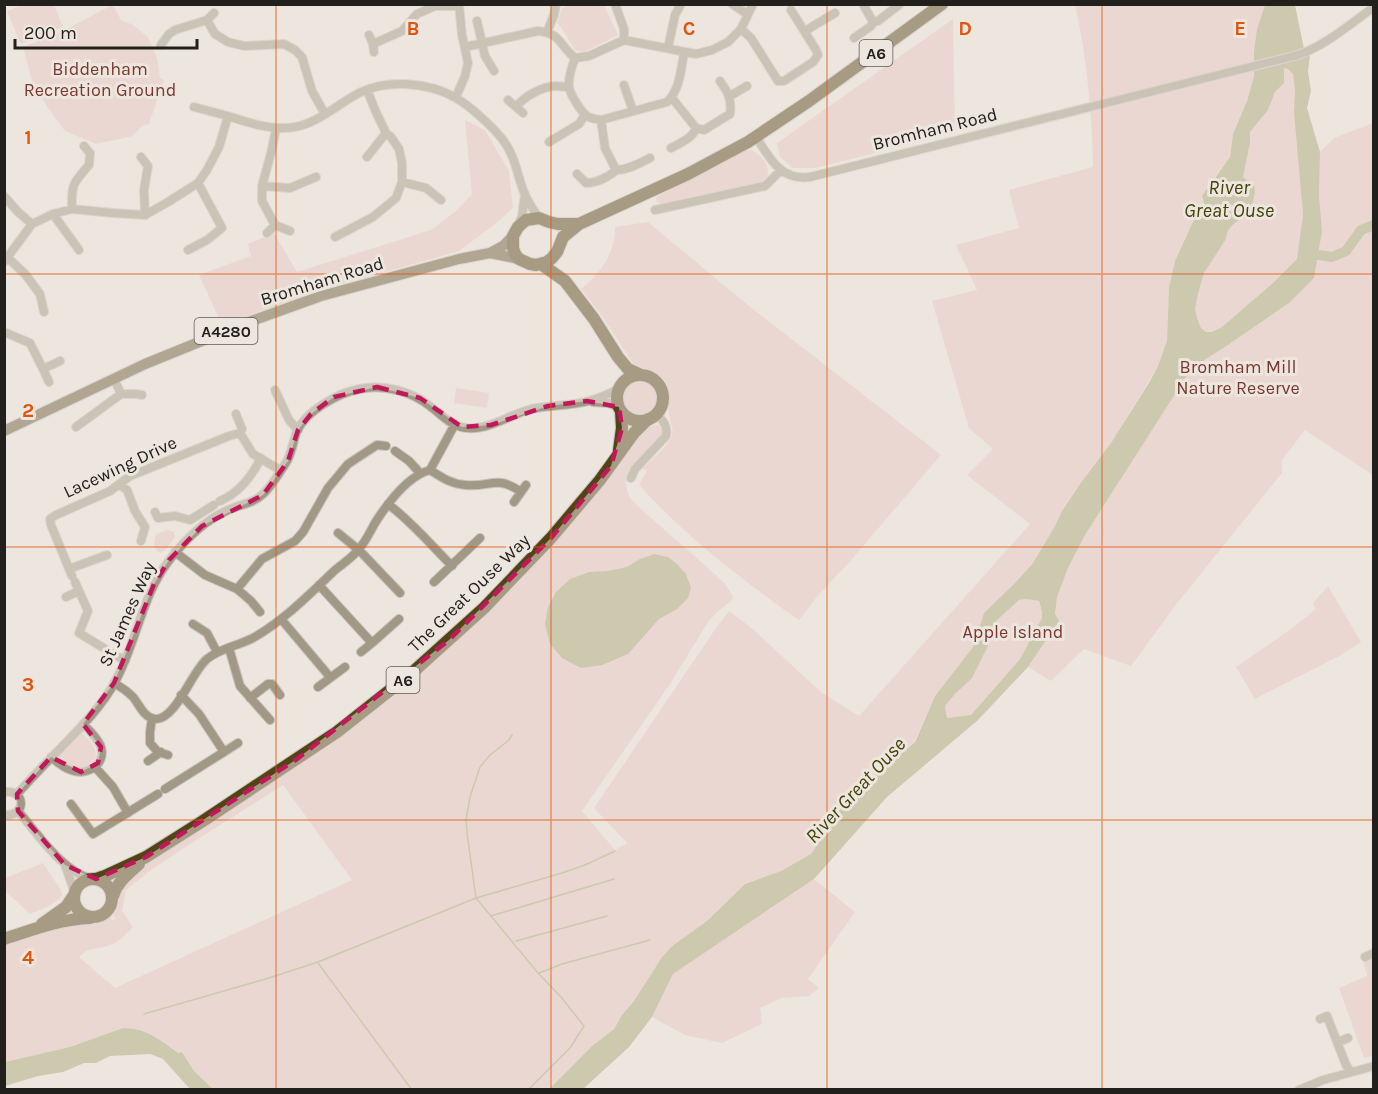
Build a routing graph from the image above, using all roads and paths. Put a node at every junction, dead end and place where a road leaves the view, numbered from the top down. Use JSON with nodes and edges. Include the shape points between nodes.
{"nodes":[{"id":1,"x":556,"y":4,"type":"edge"},
{"id":2,"x":615,"y":4,"type":"edge"},
{"id":3,"x":732,"y":4,"type":"edge"},
{"id":4,"x":753,"y":4,"type":"edge"},
{"id":5,"x":863,"y":4,"type":"edge"},
{"id":6,"x":900,"y":4,"type":"edge"},
{"id":7,"x":942,"y":4,"type":"edge"},
{"id":8,"x":459,"y":5,"type":"edge"},
{"id":9,"x":676,"y":6,"type":"edge"},
{"id":10,"x":791,"y":10,"type":"dead end"},
{"id":11,"x":1372,"y":11,"type":"edge"},
{"id":12,"x":214,"y":13,"type":"dead end"},
{"id":13,"x":835,"y":13,"type":"dead end"},
{"id":14,"x":747,"y":14,"type":"junction"},
{"id":15,"x":207,"y":20,"type":"junction"},
{"id":16,"x":477,"y":21,"type":"dead end"},
{"id":17,"x":873,"y":22,"type":"junction"},
{"id":18,"x":741,"y":29,"type":"junction"},
{"id":19,"x":805,"y":31,"type":"junction"},
{"id":20,"x":547,"y":32,"type":"junction"},
{"id":21,"x":369,"y":35,"type":"dead end"},
{"id":22,"x":854,"y":38,"type":"dead end"},
{"id":23,"x":624,"y":40,"type":"junction"},
{"id":24,"x":482,"y":44,"type":"junction"},
{"id":25,"x":161,"y":45,"type":"dead end"},
{"id":26,"x":465,"y":47,"type":"junction"},
{"id":27,"x":668,"y":48,"type":"junction"},
{"id":28,"x":684,"y":52,"type":"junction"},
{"id":29,"x":575,"y":58,"type":"junction"},
{"id":30,"x":494,"y":71,"type":"dead end"},
{"id":31,"x":720,"y":81,"type":"dead end"},
{"id":32,"x":624,"y":85,"type":"dead end"},
{"id":33,"x":747,"y":86,"type":"dead end"},
{"id":34,"x":569,"y":87,"type":"junction"},
{"id":35,"x":367,"y":90,"type":"junction"},
{"id":36,"x":730,"y":96,"type":"junction"},
{"id":37,"x":456,"y":97,"type":"junction"},
{"id":38,"x":672,"y":98,"type":"junction"},
{"id":39,"x":508,"y":100,"type":"dead end"},
{"id":40,"x":516,"y":106,"type":"junction"},
{"id":41,"x":194,"y":107,"type":"dead end"},
{"id":42,"x":633,"y":111,"type":"junction"},
{"id":43,"x":524,"y":113,"type":"dead end"},
{"id":44,"x":325,"y":114,"type":"junction"},
{"id":45,"x":585,"y":115,"type":"junction"},
{"id":46,"x":228,"y":116,"type":"junction"},
{"id":47,"x":601,"y":120,"type":"junction"},
{"id":48,"x":696,"y":128,"type":"junction"},
{"id":49,"x":276,"y":129,"type":"junction"},
{"id":50,"x":386,"y":133,"type":"junction"},
{"id":51,"x":756,"y":136,"type":"junction"},
{"id":52,"x":549,"y":142,"type":"dead end"},
{"id":53,"x":84,"y":146,"type":"dead end"},
{"id":54,"x":671,"y":148,"type":"dead end"},
{"id":55,"x":141,"y":157,"type":"dead end"},
{"id":56,"x":367,"y":157,"type":"dead end"},
{"id":57,"x":650,"y":158,"type":"dead end"},
{"id":58,"x":616,"y":170,"type":"junction"},
{"id":59,"x":780,"y":171,"type":"junction"},
{"id":60,"x":577,"y":174,"type":"dead end"},
{"id":61,"x":315,"y":177,"type":"dead end"},
{"id":62,"x":402,"y":182,"type":"junction"},
{"id":63,"x":198,"y":183,"type":"junction"},
{"id":64,"x":262,"y":186,"type":"junction"},
{"id":65,"x":525,"y":194,"type":"junction"},
{"id":66,"x":4,"y":196,"type":"edge"},
{"id":67,"x":441,"y":200,"type":"dead end"},
{"id":68,"x":72,"y":209,"type":"junction"},
{"id":69,"x":655,"y":210,"type":"dead end"},
{"id":70,"x":53,"y":214,"type":"junction"},
{"id":71,"x":145,"y":215,"type":"junction"},
{"id":72,"x":544,"y":220,"type":"junction"},
{"id":73,"x":32,"y":224,"type":"junction"},
{"id":74,"x":579,"y":224,"type":"junction"},
{"id":75,"x":275,"y":225,"type":"junction"},
{"id":76,"x":290,"y":231,"type":"dead end"},
{"id":77,"x":516,"y":231,"type":"junction"},
{"id":78,"x":267,"y":233,"type":"dead end"},
{"id":79,"x":335,"y":237,"type":"dead end"},
{"id":80,"x":558,"y":248,"type":"junction"},
{"id":81,"x":79,"y":250,"type":"dead end"},
{"id":82,"x":188,"y":250,"type":"dead end"},
{"id":83,"x":490,"y":253,"type":"junction"},
{"id":84,"x":6,"y":259,"type":"edge"},
{"id":85,"x":519,"y":259,"type":"junction"},
{"id":86,"x":541,"y":264,"type":"junction"},
{"id":87,"x":565,"y":281,"type":"junction"},
{"id":88,"x":44,"y":312,"type":"dead end"},
{"id":89,"x":4,"y":332,"type":"edge"},
{"id":90,"x":618,"y":357,"type":"junction"},
{"id":91,"x":60,"y":361,"type":"dead end"},
{"id":92,"x":43,"y":369,"type":"junction"},
{"id":93,"x":641,"y":375,"type":"junction"},
{"id":94,"x":114,"y":379,"type":"junction"},
{"id":95,"x":49,"y":382,"type":"dead end"},
{"id":96,"x":620,"y":387,"type":"junction"},
{"id":97,"x":275,"y":390,"type":"dead end"},
{"id":98,"x":121,"y":394,"type":"junction"},
{"id":99,"x":142,"y":395,"type":"dead end"},
{"id":100,"x":587,"y":401,"type":"junction"},
{"id":101,"x":620,"y":409,"type":"junction"},
{"id":102,"x":236,"y":414,"type":"dead end"},
{"id":103,"x":652,"y":416,"type":"junction"},
{"id":104,"x":455,"y":424,"type":"junction"},
{"id":105,"x":76,"y":427,"type":"dead end"},
{"id":106,"x":4,"y":430,"type":"edge"},
{"id":107,"x":298,"y":430,"type":"junction"},
{"id":108,"x":240,"y":433,"type":"junction"},
{"id":109,"x":386,"y":446,"type":"dead end"},
{"id":110,"x":395,"y":451,"type":"dead end"},
{"id":111,"x":618,"y":454,"type":"junction"},
{"id":112,"x":261,"y":458,"type":"junction"},
{"id":113,"x":430,"y":470,"type":"junction"},
{"id":114,"x":280,"y":471,"type":"junction"},
{"id":115,"x":420,"y":473,"type":"junction"},
{"id":116,"x":631,"y":478,"type":"dead end"},
{"id":117,"x":120,"y":485,"type":"junction"},
{"id":118,"x":514,"y":502,"type":"dead end"},
{"id":119,"x":388,"y":504,"type":"junction"},
{"id":120,"x":155,"y":512,"type":"dead end"},
{"id":121,"x":190,"y":520,"type":"junction"},
{"id":122,"x":195,"y":532,"type":"junction"},
{"id":123,"x":338,"y":533,"type":"dead end"},
{"id":124,"x":480,"y":538,"type":"dead end"},
{"id":125,"x":141,"y":541,"type":"dead end"},
{"id":126,"x":359,"y":550,"type":"junction"},
{"id":127,"x":176,"y":552,"type":"junction"},
{"id":128,"x":107,"y":555,"type":"dead end"},
{"id":129,"x":452,"y":566,"type":"junction"},
{"id":130,"x":74,"y":580,"type":"junction"},
{"id":131,"x":434,"y":582,"type":"dead end"},
{"id":132,"x":319,"y":585,"type":"junction"},
{"id":133,"x":237,"y":589,"type":"junction"},
{"id":134,"x":400,"y":593,"type":"dead end"},
{"id":135,"x":66,"y":597,"type":"dead end"},
{"id":136,"x":260,"y":612,"type":"dead end"},
{"id":137,"x":399,"y":618,"type":"dead end"},
{"id":138,"x":281,"y":619,"type":"junction"},
{"id":139,"x":193,"y":624,"type":"dead end"},
{"id":140,"x":372,"y":643,"type":"junction"},
{"id":141,"x":229,"y":648,"type":"junction"},
{"id":142,"x":217,"y":652,"type":"junction"},
{"id":143,"x":361,"y":652,"type":"dead end"},
{"id":144,"x":125,"y":661,"type":"junction"},
{"id":145,"x":345,"y":667,"type":"dead end"},
{"id":146,"x":330,"y":677,"type":"junction"},
{"id":147,"x":114,"y":683,"type":"junction"},
{"id":148,"x":318,"y":687,"type":"dead end"},
{"id":149,"x":182,"y":695,"type":"junction"},
{"id":150,"x":280,"y":695,"type":"dead end"},
{"id":151,"x":250,"y":698,"type":"junction"},
{"id":152,"x":152,"y":718,"type":"junction"},
{"id":153,"x":270,"y":720,"type":"dead end"},
{"id":154,"x":83,"y":724,"type":"junction"},
{"id":155,"x":238,"y":743,"type":"dead end"},
{"id":156,"x":224,"y":752,"type":"junction"},
{"id":157,"x":51,"y":758,"type":"junction"},
{"id":158,"x":148,"y":761,"type":"dead end"},
{"id":159,"x":95,"y":767,"type":"junction"},
{"id":160,"x":4,"y":792,"type":"edge"},
{"id":161,"x":17,"y":794,"type":"junction"},
{"id":162,"x":71,"y":804,"type":"dead end"},
{"id":163,"x":18,"y":812,"type":"junction"},
{"id":164,"x":128,"y":813,"type":"junction"},
{"id":165,"x":4,"y":815,"type":"edge"},
{"id":166,"x":147,"y":857,"type":"junction"},
{"id":167,"x":65,"y":865,"type":"junction"},
{"id":168,"x":93,"y":879,"type":"junction"},
{"id":169,"x":74,"y":894,"type":"junction"},
{"id":170,"x":113,"y":897,"type":"junction"},
{"id":171,"x":90,"y":918,"type":"junction"},
{"id":172,"x":36,"y":928,"type":"junction"},
{"id":173,"x":4,"y":939,"type":"edge"},
{"id":174,"x":1320,"y":1019,"type":"dead end"},
{"id":175,"x":1348,"y":1038,"type":"dead end"},
{"id":176,"x":1338,"y":1042,"type":"junction"},
{"id":177,"x":1374,"y":1066,"type":"edge"},
{"id":178,"x":1351,"y":1071,"type":"junction"},
{"id":179,"x":1299,"y":1089,"type":"edge"}],
"edges":[{"from":1,"to":20,"type":"street"},
{"from":2,"to":23,"type":"street"},
{"from":3,"to":14,"type":"street"},
{"from":4,"to":14,"type":"street"},
{"from":5,"to":17,"type":"street"},
{"from":6,"to":17,"type":"street"},
{"from":7,"to":51,"type":"highway","number":"A6"},
{"from":8,"to":21,"type":"street","via":[[435,6],[417,14],[402,31],[373,48]]},
{"from":8,"to":26,"type":"street"},
{"from":9,"to":27,"type":"street"},
{"from":10,"to":19,"type":"street"},
{"from":11,"to":59,"type":"street","name":"Bromham Road","via":[[1307,51],[1275,61],[810,177],[799,179]]},
{"from":12,"to":15,"type":"street"},
{"from":13,"to":19,"type":"street"},
{"from":14,"to":18,"type":"street"},
{"from":15,"to":25,"type":"street","via":[[175,30]]},
{"from":15,"to":44,"type":"street","via":[[215,34],[228,42],[284,44],[295,50],[302,57],[312,91]]},
{"from":16,"to":24,"type":"street"},
{"from":17,"to":22,"type":"street"},
{"from":18,"to":19,"type":"street","via":[[752,38],[778,81],[784,81],[818,55]]},
{"from":18,"to":28,"type":"street","via":[[712,50]]},
{"from":20,"to":24,"type":"street"},
{"from":20,"to":29,"type":"street","via":[[559,39]]},
{"from":23,"to":27,"type":"street"},
{"from":23,"to":29,"type":"street"},
{"from":24,"to":26,"type":"street"},
{"from":24,"to":30,"type":"street","via":[[484,56]]},
{"from":26,"to":37,"type":"street","via":[[467,70]]},
{"from":27,"to":28,"type":"street"},
{"from":28,"to":38,"type":"street"},
{"from":29,"to":34,"type":"street"},
{"from":31,"to":36,"type":"street"},
{"from":32,"to":42,"type":"street"},
{"from":33,"to":36,"type":"street"},
{"from":34,"to":40,"type":"street","via":[[554,86],[528,96]]},
{"from":34,"to":45,"type":"street"},
{"from":35,"to":37,"type":"street","via":[[408,84]]},
{"from":35,"to":44,"type":"street"},
{"from":35,"to":50,"type":"street"},
{"from":36,"to":48,"type":"street","via":[[730,114],[704,130]]},
{"from":37,"to":65,"type":"street","via":[[505,142]]},
{"from":38,"to":42,"type":"street"},
{"from":38,"to":48,"type":"street"},
{"from":39,"to":40,"type":"street"},
{"from":40,"to":43,"type":"street"},
{"from":41,"to":46,"type":"street"},
{"from":42,"to":47,"type":"street"},
{"from":44,"to":49,"type":"street","via":[[296,127]]},
{"from":45,"to":47,"type":"street"},
{"from":45,"to":52,"type":"street","via":[[579,124]]},
{"from":46,"to":49,"type":"street"},
{"from":46,"to":63,"type":"street","via":[[219,147]]},
{"from":47,"to":58,"type":"street","via":[[605,148]]},
{"from":48,"to":54,"type":"street"},
{"from":49,"to":64,"type":"street"},
{"from":50,"to":56,"type":"street"},
{"from":50,"to":62,"type":"street","via":[[399,149]]},
{"from":51,"to":59,"type":"street"},
{"from":51,"to":74,"type":"highway","number":"A6","via":[[688,174]]},
{"from":53,"to":68,"type":"street","via":[[90,153],[89,165],[71,190]]},
{"from":55,"to":71,"type":"street","via":[[148,166]]},
{"from":57,"to":58,"type":"street"},
{"from":58,"to":60,"type":"street","via":[[592,183],[586,183]]},
{"from":59,"to":69,"type":"street","via":[[765,186]]},
{"from":61,"to":64,"type":"street","via":[[290,188]]},
{"from":62,"to":67,"type":"street","via":[[426,188]]},
{"from":62,"to":79,"type":"street","via":[[396,198],[373,217]]},
{"from":63,"to":71,"type":"street"},
{"from":63,"to":82,"type":"street","via":[[222,228]]},
{"from":64,"to":75,"type":"street","via":[[262,201]]},
{"from":65,"to":72,"type":"street"},
{"from":65,"to":77,"type":"street"},
{"from":66,"to":73,"type":"street"},
{"from":68,"to":70,"type":"street"},
{"from":68,"to":71,"type":"street"},
{"from":70,"to":73,"type":"street"},
{"from":70,"to":81,"type":"street"},
{"from":72,"to":74,"type":"highway","number":"A6"},
{"from":72,"to":77,"type":"highway","via":[[526,220]]},
{"from":72,"to":80,"type":"highway","via":[[555,229]]},
{"from":73,"to":84,"type":"street"},
{"from":74,"to":80,"type":"highway","number":"A6","via":[[567,232]]},
{"from":75,"to":76,"type":"street"},
{"from":75,"to":78,"type":"street"},
{"from":77,"to":83,"type":"main road","name":"Bromham Road","number":"A4280","via":[[503,246]]},
{"from":77,"to":85,"type":"highway","via":[[513,248]]},
{"from":80,"to":86,"type":"highway","via":[[552,258]]},
{"from":80,"to":87,"type":"highway","number":"A6"},
{"from":83,"to":85,"type":"main road","name":"Bromham Road","number":"A4280"},
{"from":83,"to":94,"type":"main road","name":"Bromham Road","number":"A4280","via":[[300,303]]},
{"from":84,"to":88,"type":"street","via":[[25,274],[40,294]]},
{"from":85,"to":86,"type":"highway"},
{"from":86,"to":87,"type":"highway","number":"A6"},
{"from":87,"to":90,"type":"highway","number":"A6"},
{"from":89,"to":92,"type":"street","via":[[30,343]]},
{"from":90,"to":93,"type":"highway","number":"A6","via":[[628,369]]},
{"from":90,"to":96,"type":"highway","number":"A6"},
{"from":91,"to":92,"type":"street"},
{"from":92,"to":95,"type":"street"},
{"from":93,"to":96,"type":"highway","via":[[632,376]]},
{"from":93,"to":103,"type":"highway","number":"A6","via":[[651,378],[661,389],[663,400]]},
{"from":94,"to":98,"type":"street"},
{"from":94,"to":106,"type":"main road","name":"Bromham Road","number":"A4280"},
{"from":96,"to":100,"type":"street"},
{"from":96,"to":101,"type":"highway","number":"A6"},
{"from":97,"to":107,"type":"street"},
{"from":98,"to":99,"type":"street"},
{"from":98,"to":105,"type":"street"},
{"from":100,"to":101,"type":"street","via":[[609,403]]},
{"from":100,"to":104,"type":"street","via":[[529,410],[475,428]]},
{"from":101,"to":103,"type":"highway","via":[[633,420]]},
{"from":101,"to":111,"type":"highway","name":"The Great Ouse Way","number":"A6"},
{"from":102,"to":108,"type":"street","via":[[243,429]]},
{"from":103,"to":111,"type":"highway","name":"The Great Ouse Way","number":"A6"},
{"from":103,"to":116,"type":"street","via":[[665,425],[666,436]]},
{"from":104,"to":107,"type":"street","name":"St James Way","via":[[420,398],[376,387],[334,397],[311,414]]},
{"from":104,"to":113,"type":"street"},
{"from":107,"to":114,"type":"street","name":"St James Way"},
{"from":108,"to":112,"type":"street","via":[[253,454]]},
{"from":108,"to":117,"type":"street","name":"Lacewing Drive","via":[[130,476]]},
{"from":109,"to":133,"type":"street","via":[[377,445],[348,464],[328,488],[303,532],[295,541],[262,559]]},
{"from":110,"to":115,"type":"street"},
{"from":111,"to":166,"type":"highway","name":"The Great Ouse Way","number":"A6","via":[[518,574],[413,672],[313,748]]},
{"from":112,"to":114,"type":"street"},
{"from":112,"to":121,"type":"street","via":[[233,494]]},
{"from":113,"to":115,"type":"street"},
{"from":113,"to":118,"type":"street","via":[[454,483],[472,486],[497,481],[523,489]]},
{"from":114,"to":122,"type":"street","name":"St James Way","via":[[263,495],[225,511]]},
{"from":115,"to":119,"type":"street"},
{"from":117,"to":125,"type":"street","via":[[127,490],[145,527]]},
{"from":117,"to":130,"type":"street","name":"Lacewing Drive","via":[[51,519]]},
{"from":119,"to":126,"type":"street"},
{"from":119,"to":129,"type":"street"},
{"from":120,"to":121,"type":"street","via":[[158,518],[175,516]]},
{"from":121,"to":122,"type":"street"},
{"from":122,"to":127,"type":"street","name":"St James Way"},
{"from":123,"to":126,"type":"street"},
{"from":124,"to":129,"type":"street"},
{"from":126,"to":132,"type":"street"},
{"from":126,"to":134,"type":"street"},
{"from":127,"to":133,"type":"street","via":[[205,575]]},
{"from":127,"to":144,"type":"street","name":"St James Way","via":[[154,584]]},
{"from":128,"to":130,"type":"street"},
{"from":129,"to":131,"type":"street"},
{"from":130,"to":135,"type":"street"},
{"from":130,"to":144,"type":"street","via":[[88,611],[79,633]]},
{"from":132,"to":138,"type":"street"},
{"from":132,"to":140,"type":"street"},
{"from":133,"to":136,"type":"street"},
{"from":137,"to":140,"type":"street"},
{"from":138,"to":141,"type":"street"},
{"from":138,"to":146,"type":"street"},
{"from":139,"to":142,"type":"street","via":[[207,633]]},
{"from":140,"to":143,"type":"street"},
{"from":141,"to":142,"type":"street"},
{"from":141,"to":151,"type":"street","via":[[240,686]]},
{"from":142,"to":149,"type":"street","via":[[205,660]]},
{"from":144,"to":147,"type":"street","name":"St James Way"},
{"from":145,"to":146,"type":"street"},
{"from":146,"to":148,"type":"street"},
{"from":147,"to":152,"type":"street"},
{"from":147,"to":154,"type":"street","name":"St James Way"},
{"from":149,"to":152,"type":"street","via":[[164,717]]},
{"from":149,"to":156,"type":"street"},
{"from":150,"to":151,"type":"street","via":[[268,684]]},
{"from":151,"to":153,"type":"street"},
{"from":152,"to":158,"type":"street","via":[[150,743],[165,754]]},
{"from":154,"to":157,"type":"street","name":"St James Way"},
{"from":154,"to":159,"type":"street","via":[[101,747]]},
{"from":155,"to":156,"type":"street"},
{"from":156,"to":164,"type":"street"},
{"from":157,"to":159,"type":"street","via":[[71,770],[92,771]]},
{"from":157,"to":161,"type":"street","name":"St James Way"},
{"from":159,"to":164,"type":"street"},
{"from":160,"to":161,"type":"street"},
{"from":161,"to":163,"type":"street","via":[[21,801]]},
{"from":162,"to":164,"type":"street","via":[[93,834]]},
{"from":163,"to":165,"type":"street"},
{"from":163,"to":167,"type":"street"},
{"from":166,"to":168,"type":"highway","name":"The Great Ouse Way","number":"A6"},
{"from":166,"to":170,"type":"highway","name":"The Great Ouse Way","number":"A6","via":[[119,883]]},
{"from":167,"to":168,"type":"street","via":[[79,876]]},
{"from":167,"to":169,"type":"street"},
{"from":168,"to":169,"type":"highway","number":"A6","via":[[79,885]]},
{"from":168,"to":170,"type":"highway","via":[[107,885]]},
{"from":169,"to":171,"type":"highway","via":[[79,911]]},
{"from":169,"to":172,"type":"highway","number":"A6","via":[[66,907]]},
{"from":170,"to":171,"type":"highway","number":"A6","via":[[107,912]]},
{"from":171,"to":172,"type":"highway","number":"A6"},
{"from":172,"to":173,"type":"highway","number":"A6"},
{"from":174,"to":176,"type":"street","via":[[1327,1016]]},
{"from":175,"to":176,"type":"street"},
{"from":176,"to":178,"type":"street"},
{"from":177,"to":178,"type":"street"},
{"from":178,"to":179,"type":"street"}]}
